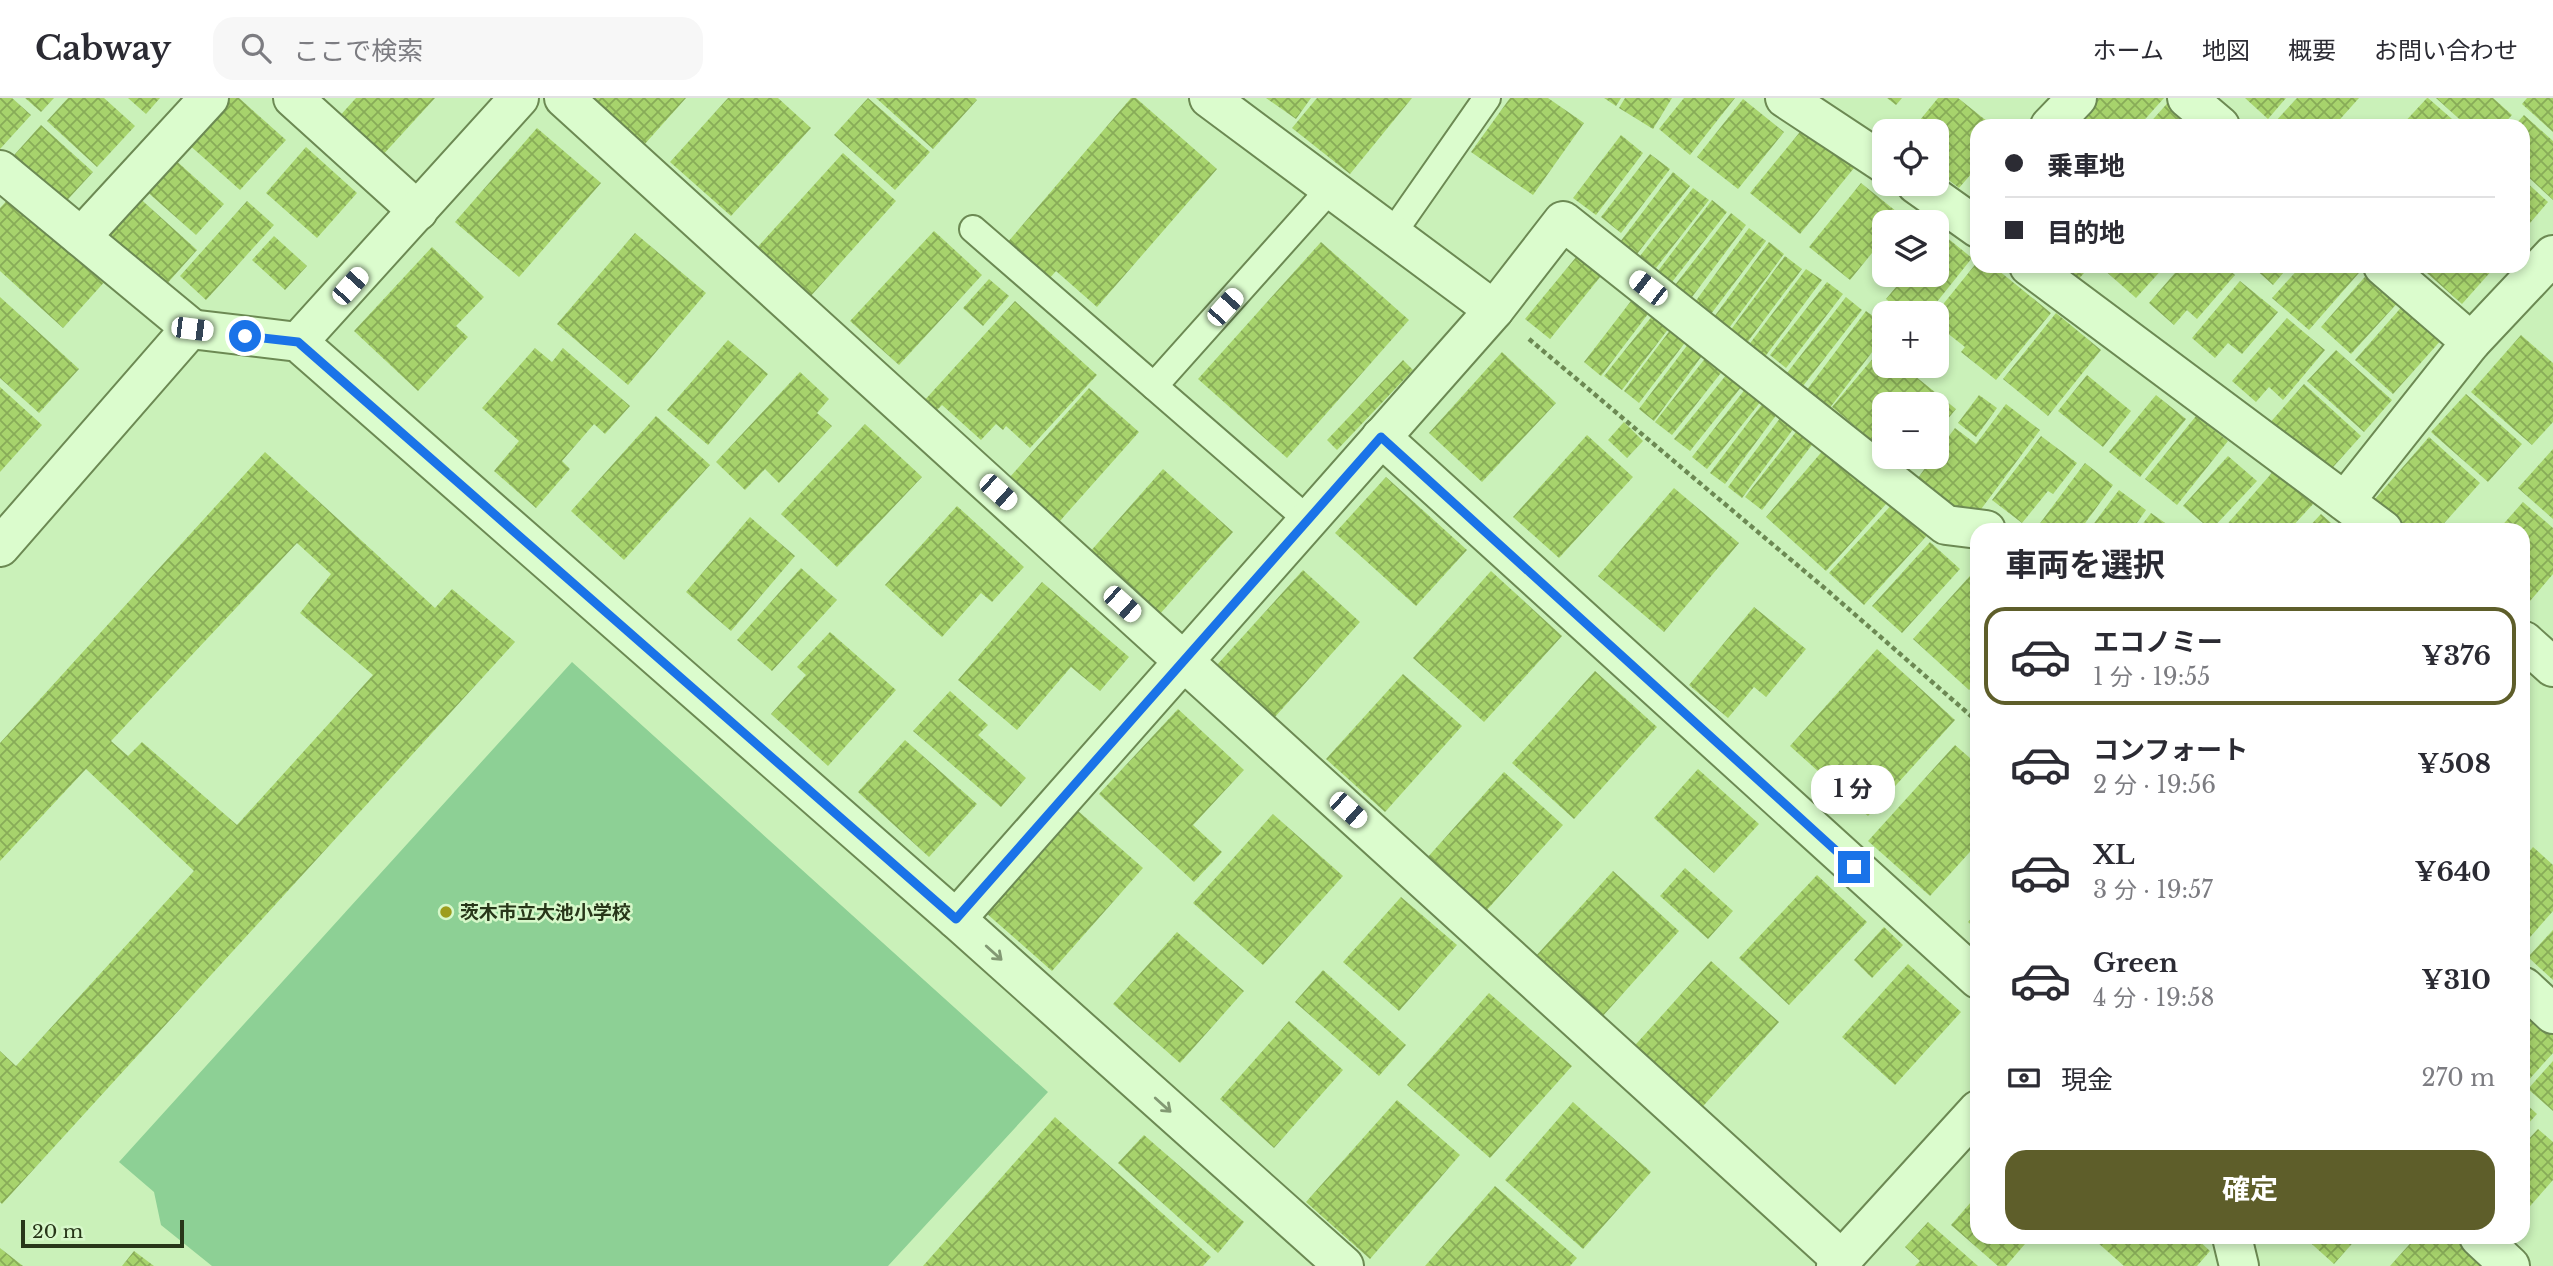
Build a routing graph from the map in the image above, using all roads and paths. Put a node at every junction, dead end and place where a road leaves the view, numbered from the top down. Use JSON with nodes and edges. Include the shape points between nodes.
{"nodes":[{"id":1,"x":209,"y":98,"type":"edge"},
{"id":2,"x":293,"y":98,"type":"edge"},
{"id":3,"x":519,"y":98,"type":"edge"},
{"id":4,"x":564,"y":98,"type":"edge"},
{"id":5,"x":1209,"y":98,"type":"edge"},
{"id":6,"x":1487,"y":98,"type":"edge"},
{"id":7,"x":1784,"y":98,"type":"edge"},
{"id":8,"x":2077,"y":98,"type":"edge"},
{"id":9,"x":2187,"y":98,"type":"edge"},
{"id":10,"x":2057,"y":119,"type":"edge"},
{"id":11,"x":2212,"y":119,"type":"edge"},
{"id":12,"x":1872,"y":155,"type":"edge"},
{"id":13,"x":0,"y":170,"type":"edge"},
{"id":14,"x":1331,"y":188,"type":"junction"},
{"id":15,"x":1937,"y":196,"type":"edge"},
{"id":16,"x":418,"y":211,"type":"junction"},
{"id":17,"x":1970,"y":214,"type":"edge"},
{"id":18,"x":973,"y":229,"type":"dead end"},
{"id":19,"x":1392,"y":233,"type":"junction"},
{"id":20,"x":81,"y":237,"type":"junction"},
{"id":21,"x":2553,"y":254,"type":"edge"},
{"id":22,"x":2038,"y":273,"type":"edge"},
{"id":23,"x":2391,"y":273,"type":"edge"},
{"id":24,"x":1494,"y":310,"type":"junction"},
{"id":25,"x":192,"y":329,"type":"junction"},
{"id":26,"x":298,"y":342,"type":"junction"},
{"id":27,"x":2471,"y":342,"type":"junction"},
{"id":28,"x":1154,"y":386,"type":"junction"},
{"id":29,"x":1381,"y":437,"type":"junction"},
{"id":30,"x":2344,"y":501,"type":"junction"},
{"id":31,"x":1308,"y":520,"type":"junction"},
{"id":32,"x":2374,"y":523,"type":"edge"},
{"id":33,"x":1970,"y":528,"type":"edge"},
{"id":34,"x":0,"y":547,"type":"edge"},
{"id":35,"x":2530,"y":646,"type":"edge"},
{"id":36,"x":1184,"y":661,"type":"junction"},
{"id":37,"x":2553,"y":667,"type":"edge"},
{"id":38,"x":1970,"y":715,"type":"edge"},
{"id":39,"x":956,"y":919,"type":"junction"},
{"id":40,"x":1970,"y":972,"type":"edge"},
{"id":41,"x":2530,"y":993,"type":"edge"},
{"id":42,"x":2553,"y":1014,"type":"edge"},
{"id":43,"x":1970,"y":1119,"type":"edge"},
{"id":44,"x":2234,"y":1244,"type":"edge"},
{"id":45,"x":2486,"y":1244,"type":"edge"},
{"id":46,"x":1839,"y":1263,"type":"edge"},
{"id":47,"x":1344,"y":1266,"type":"edge"},
{"id":48,"x":2239,"y":1266,"type":"edge"},
{"id":49,"x":2510,"y":1266,"type":"edge"}],
"edges":[{"from":1,"to":20,"type":"street"},
{"from":2,"to":16,"type":"street"},
{"from":3,"to":16,"type":"street"},
{"from":4,"to":36,"type":"street"},
{"from":5,"to":14,"type":"street"},
{"from":6,"to":19,"type":"lane"},
{"from":7,"to":12,"type":"street"},
{"from":8,"to":10,"type":"street"},
{"from":9,"to":11,"type":"street"},
{"from":13,"to":20,"type":"street"},
{"from":14,"to":19,"type":"street"},
{"from":14,"to":28,"type":"lane"},
{"from":15,"to":17,"type":"street"},
{"from":16,"to":26,"type":"street"},
{"from":18,"to":28,"type":"lane"},
{"from":19,"to":24,"type":"street"},
{"from":20,"to":25,"type":"street"},
{"from":21,"to":27,"type":"street"},
{"from":22,"to":30,"type":"street"},
{"from":23,"to":27,"type":"street"},
{"from":24,"to":29,"type":"street"},
{"from":24,"to":33,"type":"street","via":[[1563,221],[1946,525]]},
{"from":24,"to":38,"type":"path"},
{"from":25,"to":26,"type":"street"},
{"from":25,"to":34,"type":"street"},
{"from":26,"to":39,"type":"street"},
{"from":27,"to":30,"type":"street"},
{"from":28,"to":31,"type":"lane"},
{"from":29,"to":31,"type":"street"},
{"from":29,"to":40,"type":"street"},
{"from":30,"to":32,"type":"street"},
{"from":31,"to":36,"type":"street"},
{"from":35,"to":37,"type":"street"},
{"from":36,"to":39,"type":"street"},
{"from":36,"to":46,"type":"street"},
{"from":39,"to":47,"type":"street","one_way":true},
{"from":41,"to":42,"type":"street"},
{"from":43,"to":46,"type":"street"},
{"from":44,"to":48,"type":"street"},
{"from":45,"to":49,"type":"street"}]}
